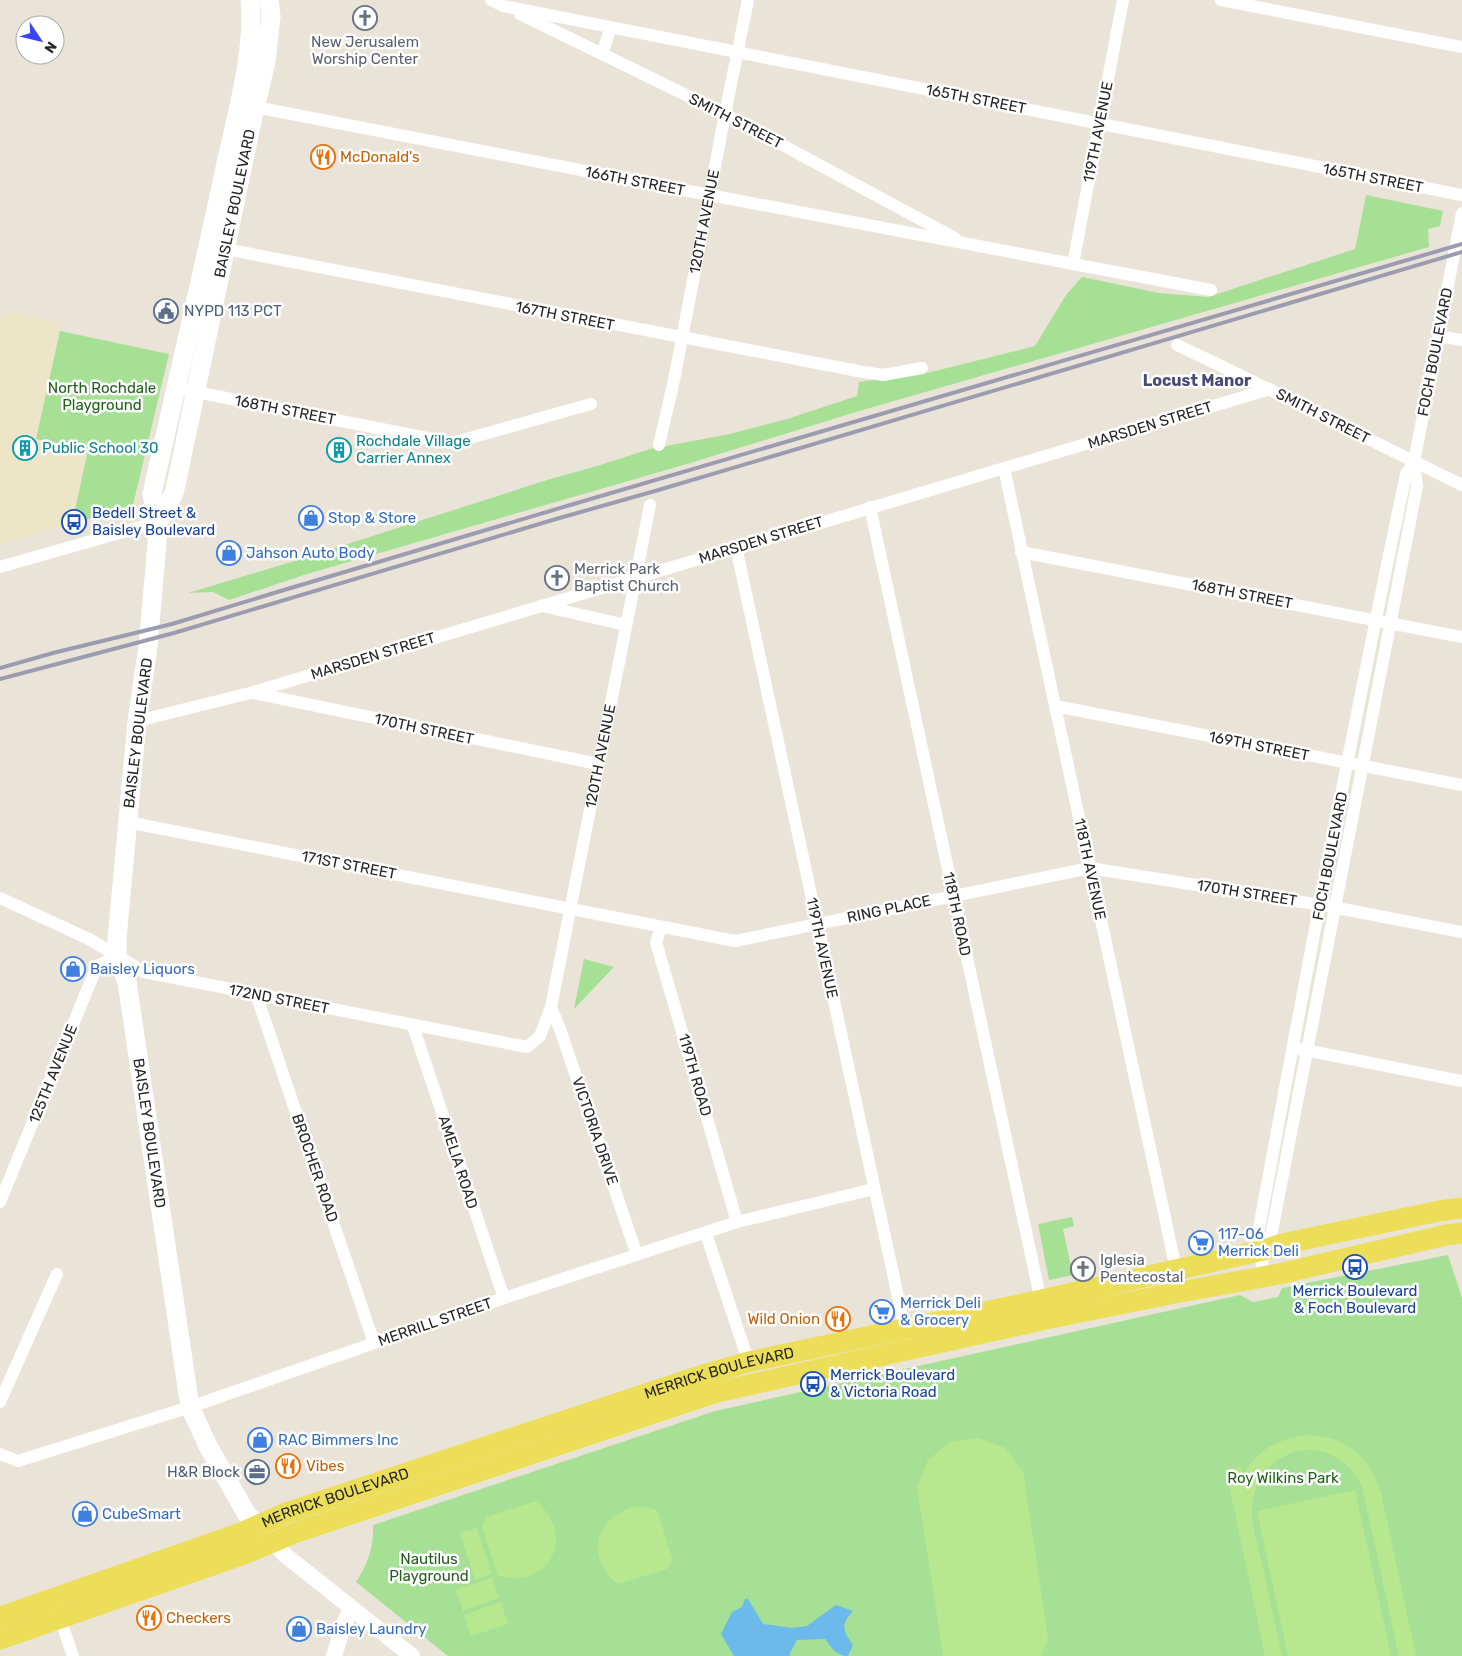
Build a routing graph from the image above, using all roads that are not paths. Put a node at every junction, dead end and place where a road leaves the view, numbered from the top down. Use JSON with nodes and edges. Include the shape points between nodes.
{"nodes":[{"id":1,"x":250,"y":0,"type":"edge"},
{"id":2,"x":269,"y":0,"type":"edge"},
{"id":3,"x":491,"y":0,"type":"edge"},
{"id":4,"x":748,"y":0,"type":"edge"},
{"id":5,"x":1124,"y":0,"type":"edge"},
{"id":6,"x":1221,"y":0,"type":"edge"},
{"id":7,"x":503,"y":6,"type":"junction"},
{"id":8,"x":611,"y":27,"type":"junction"},
{"id":9,"x":1462,"y":48,"type":"edge"},
{"id":10,"x":738,"y":53,"type":"junction"},
{"id":11,"x":602,"y":54,"type":"junction"},
{"id":12,"x":247,"y":105,"type":"junction"},
{"id":13,"x":725,"y":114,"type":"junction"},
{"id":14,"x":1100,"y":124,"type":"junction"},
{"id":15,"x":1462,"y":195,"type":"edge"},
{"id":16,"x":709,"y":196,"type":"junction"},
{"id":17,"x":1462,"y":213,"type":"edge"},
{"id":18,"x":966,"y":244,"type":"junction"},
{"id":19,"x":217,"y":248,"type":"junction"},
{"id":20,"x":1074,"y":264,"type":"junction"},
{"id":21,"x":1211,"y":290,"type":"dead end"},
{"id":22,"x":1438,"y":336,"type":"junction"},
{"id":23,"x":682,"y":338,"type":"junction"},
{"id":24,"x":1462,"y":340,"type":"edge"},
{"id":25,"x":1178,"y":345,"type":"dead end"},
{"id":26,"x":922,"y":368,"type":"dead end"},
{"id":27,"x":176,"y":388,"type":"junction"},
{"id":28,"x":1270,"y":389,"type":"junction"},
{"id":29,"x":194,"y":392,"type":"junction"},
{"id":30,"x":591,"y":404,"type":"dead end"},
{"id":31,"x":659,"y":445,"type":"dead end"},
{"id":32,"x":1414,"y":462,"type":"junction"},
{"id":33,"x":1004,"y":468,"type":"junction"},
{"id":34,"x":1462,"y":486,"type":"edge"},
{"id":35,"x":650,"y":505,"type":"dead end"},
{"id":36,"x":870,"y":507,"type":"junction"},
{"id":37,"x":158,"y":522,"type":"junction"},
{"id":38,"x":736,"y":547,"type":"junction"},
{"id":39,"x":1021,"y":552,"type":"junction"},
{"id":40,"x":0,"y":567,"type":"edge"},
{"id":41,"x":636,"y":577,"type":"junction"},
{"id":42,"x":540,"y":606,"type":"junction"},
{"id":43,"x":1375,"y":620,"type":"junction"},
{"id":44,"x":1390,"y":623,"type":"junction"},
{"id":45,"x":626,"y":625,"type":"junction"},
{"id":46,"x":1462,"y":637,"type":"edge"},
{"id":47,"x":250,"y":692,"type":"junction"},
{"id":48,"x":1055,"y":706,"type":"junction"},
{"id":49,"x":137,"y":722,"type":"junction"},
{"id":50,"x":1347,"y":763,"type":"junction"},
{"id":51,"x":598,"y":764,"type":"junction"},
{"id":52,"x":1362,"y":766,"type":"junction"},
{"id":53,"x":1462,"y":786,"type":"edge"},
{"id":54,"x":127,"y":822,"type":"junction"},
{"id":55,"x":1090,"y":868,"type":"junction"},
{"id":56,"x":953,"y":895,"type":"junction"},
{"id":57,"x":0,"y":898,"type":"edge"},
{"id":58,"x":1320,"y":906,"type":"junction"},
{"id":59,"x":570,"y":908,"type":"junction"},
{"id":60,"x":1336,"y":908,"type":"junction"},
{"id":61,"x":817,"y":924,"type":"junction"},
{"id":62,"x":661,"y":927,"type":"junction"},
{"id":63,"x":1462,"y":932,"type":"edge"},
{"id":64,"x":117,"y":956,"type":"junction"},
{"id":65,"x":256,"y":994,"type":"junction"},
{"id":66,"x":551,"y":1008,"type":"junction"},
{"id":67,"x":413,"y":1026,"type":"junction"},
{"id":68,"x":1292,"y":1047,"type":"junction"},
{"id":69,"x":1307,"y":1050,"type":"junction"},
{"id":70,"x":1462,"y":1081,"type":"edge"},
{"id":71,"x":874,"y":1189,"type":"junction"},
{"id":72,"x":0,"y":1202,"type":"edge"},
{"id":73,"x":1462,"y":1208,"type":"edge"},
{"id":74,"x":737,"y":1222,"type":"junction"},
{"id":75,"x":1462,"y":1233,"type":"edge"},
{"id":76,"x":706,"y":1234,"type":"junction"},
{"id":77,"x":1264,"y":1250,"type":"junction"},
{"id":78,"x":637,"y":1255,"type":"junction"},
{"id":79,"x":1176,"y":1269,"type":"junction"},
{"id":80,"x":57,"y":1274,"type":"dead end"},
{"id":81,"x":1260,"y":1278,"type":"junction"},
{"id":82,"x":504,"y":1298,"type":"junction"},
{"id":83,"x":1044,"y":1310,"type":"junction"},
{"id":84,"x":907,"y":1338,"type":"junction"},
{"id":85,"x":374,"y":1343,"type":"junction"},
{"id":86,"x":748,"y":1362,"type":"junction"},
{"id":87,"x":754,"y":1383,"type":"junction"},
{"id":88,"x":0,"y":1402,"type":"edge"},
{"id":89,"x":190,"y":1406,"type":"junction"},
{"id":90,"x":0,"y":1454,"type":"edge"},
{"id":91,"x":258,"y":1526,"type":"junction"},
{"id":92,"x":273,"y":1542,"type":"junction"},
{"id":93,"x":57,"y":1608,"type":"junction"},
{"id":94,"x":352,"y":1608,"type":"junction"},
{"id":95,"x":0,"y":1617,"type":"edge"},
{"id":96,"x":0,"y":1639,"type":"edge"},
{"id":97,"x":73,"y":1656,"type":"edge"},
{"id":98,"x":334,"y":1656,"type":"edge"},
{"id":99,"x":412,"y":1656,"type":"edge"}],
"edges":[{"from":1,"to":12,"type":"main road","name":"BAISLEY BOULEVARD"},
{"from":2,"to":12,"type":"main road","name":"BAISLEY BOULEVARD","via":[[271,16],[266,62]]},
{"from":3,"to":7,"type":"street","name":"165TH STREET"},
{"from":4,"to":10,"type":"street","name":"120TH AVENUE"},
{"from":5,"to":14,"type":"street","name":"119TH AVENUE"},
{"from":6,"to":9,"type":"street"},
{"from":7,"to":8,"type":"street","name":"165TH STREET"},
{"from":7,"to":11,"type":"street","name":"SMITH STREET"},
{"from":8,"to":10,"type":"street","name":"165TH STREET"},
{"from":8,"to":11,"type":"street"},
{"from":10,"to":13,"type":"street","name":"120TH AVENUE"},
{"from":10,"to":14,"type":"street","name":"165TH STREET"},
{"from":11,"to":13,"type":"street","name":"SMITH STREET"},
{"from":12,"to":16,"type":"street","name":"166TH STREET"},
{"from":12,"to":19,"type":"main road","name":"BAISLEY BOULEVARD"},
{"from":13,"to":16,"type":"street","name":"120TH AVENUE"},
{"from":13,"to":18,"type":"street","name":"SMITH STREET"},
{"from":14,"to":15,"type":"street","name":"165TH STREET"},
{"from":14,"to":20,"type":"street","name":"119TH AVENUE"},
{"from":16,"to":18,"type":"street","name":"166TH STREET"},
{"from":16,"to":23,"type":"street","name":"120TH AVENUE"},
{"from":17,"to":22,"type":"street","name":"FOCH BOULEVARD"},
{"from":18,"to":20,"type":"street","name":"166TH STREET"},
{"from":19,"to":23,"type":"street","name":"167TH STREET"},
{"from":19,"to":27,"type":"main road","name":"BAISLEY BOULEVARD"},
{"from":19,"to":29,"type":"main road","name":"BAISLEY BOULEVARD"},
{"from":20,"to":21,"type":"street","name":"166TH STREET"},
{"from":22,"to":24,"type":"street"},
{"from":22,"to":32,"type":"street","name":"FOCH BOULEVARD"},
{"from":23,"to":26,"type":"street","name":"167TH STREET","via":[[883,375]]},
{"from":23,"to":31,"type":"street","name":"120TH AVENUE"},
{"from":25,"to":28,"type":"street","name":"SMITH STREET"},
{"from":27,"to":29,"type":"street","name":"168TH STREET"},
{"from":27,"to":37,"type":"main road","name":"BAISLEY BOULEVARD","via":[[152,494]]},
{"from":28,"to":32,"type":"street","name":"SMITH STREET"},
{"from":28,"to":33,"type":"street","name":"MARSDEN STREET"},
{"from":29,"to":30,"type":"street","name":"168TH STREET","via":[[452,443]]},
{"from":29,"to":37,"type":"main road","name":"BAISLEY BOULEVARD","via":[[174,493]]},
{"from":32,"to":34,"type":"street"},
{"from":32,"to":43,"type":"street","name":"FOCH BOULEVARD","via":[[1406,474]]},
{"from":32,"to":44,"type":"street","name":"FOCH BOULEVARD","via":[[1417,486]]},
{"from":33,"to":36,"type":"street","name":"MARSDEN STREET"},
{"from":33,"to":39,"type":"street","name":"118TH AVENUE"},
{"from":35,"to":41,"type":"street","name":"120TH AVENUE"},
{"from":36,"to":38,"type":"street","name":"MARSDEN STREET"},
{"from":36,"to":56,"type":"street","name":"118TH ROAD"},
{"from":37,"to":40,"type":"street"},
{"from":37,"to":49,"type":"main road","name":"BAISLEY BOULEVARD","via":[[148,647]]},
{"from":38,"to":41,"type":"street","name":"MARSDEN STREET"},
{"from":38,"to":61,"type":"street","name":"119TH AVENUE"},
{"from":39,"to":43,"type":"street","name":"168TH STREET"},
{"from":39,"to":48,"type":"street","name":"118TH AVENUE"},
{"from":41,"to":42,"type":"street","name":"MARSDEN STREET"},
{"from":41,"to":45,"type":"street","name":"120TH AVENUE"},
{"from":42,"to":45,"type":"street"},
{"from":42,"to":47,"type":"street","name":"MARSDEN STREET"},
{"from":43,"to":44,"type":"street","name":"168TH STREET"},
{"from":43,"to":50,"type":"street","name":"FOCH BOULEVARD"},
{"from":44,"to":46,"type":"street","name":"168TH STREET"},
{"from":44,"to":52,"type":"street","name":"FOCH BOULEVARD"},
{"from":45,"to":51,"type":"street","name":"120TH AVENUE"},
{"from":47,"to":49,"type":"street","name":"MARSDEN STREET"},
{"from":47,"to":51,"type":"street","name":"170TH STREET"},
{"from":48,"to":50,"type":"street","name":"169TH STREET"},
{"from":48,"to":55,"type":"street","name":"118TH AVENUE"},
{"from":49,"to":54,"type":"main road","name":"BAISLEY BOULEVARD"},
{"from":50,"to":52,"type":"street","name":"169TH STREET"},
{"from":50,"to":58,"type":"street","name":"FOCH BOULEVARD"},
{"from":51,"to":59,"type":"street","name":"120TH AVENUE"},
{"from":52,"to":53,"type":"street","name":"169TH STREET"},
{"from":52,"to":60,"type":"street","name":"FOCH BOULEVARD"},
{"from":54,"to":59,"type":"street","name":"171ST STREET"},
{"from":54,"to":64,"type":"main road","name":"BAISLEY BOULEVARD"},
{"from":55,"to":56,"type":"street","name":"RING PLACE"},
{"from":55,"to":58,"type":"street","name":"170TH STREET"},
{"from":55,"to":79,"type":"street","name":"118TH AVENUE"},
{"from":56,"to":61,"type":"street","name":"RING PLACE"},
{"from":56,"to":83,"type":"street","name":"118TH ROAD"},
{"from":57,"to":64,"type":"street","name":"172ND STREET","via":[[89,939]]},
{"from":58,"to":60,"type":"street","name":"170TH STREET"},
{"from":58,"to":68,"type":"street","name":"FOCH BOULEVARD"},
{"from":59,"to":62,"type":"street","name":"RING PLACE"},
{"from":59,"to":66,"type":"street","name":"120TH AVENUE"},
{"from":60,"to":63,"type":"street","name":"170TH STREET"},
{"from":60,"to":69,"type":"street","name":"FOCH BOULEVARD"},
{"from":61,"to":62,"type":"street","name":"RING PLACE","via":[[735,940]]},
{"from":61,"to":71,"type":"street","name":"119TH AVENUE"},
{"from":62,"to":74,"type":"street","name":"119TH ROAD","via":[[656,942]]},
{"from":64,"to":65,"type":"street","name":"172ND STREET","via":[[144,972]]},
{"from":64,"to":72,"type":"street","name":"125TH AVENUE","via":[[97,966]]},
{"from":64,"to":89,"type":"main road","name":"BAISLEY BOULEVARD","via":[[127,982]]},
{"from":65,"to":67,"type":"street","name":"172ND STREET"},
{"from":65,"to":85,"type":"street","name":"BROCHER ROAD"},
{"from":66,"to":67,"type":"street","name":"172ND STREET","via":[[540,1036],[527,1047]]},
{"from":66,"to":78,"type":"street","name":"VICTORIA DRIVE"},
{"from":67,"to":82,"type":"street","name":"AMELIA ROAD"},
{"from":68,"to":69,"type":"street"},
{"from":68,"to":77,"type":"street","name":"FOCH BOULEVARD","via":[[1257,1239]]},
{"from":69,"to":70,"type":"street"},
{"from":69,"to":77,"type":"street","name":"FOCH BOULEVARD","via":[[1270,1236]]},
{"from":71,"to":74,"type":"street","name":"MERRILL STREET"},
{"from":71,"to":84,"type":"street","name":"119TH AVENUE"},
{"from":73,"to":77,"type":"main road","name":"MERRICK BOULEVARD","via":[[1412,1216]]},
{"from":74,"to":76,"type":"street","name":"MERRILL STREET"},
{"from":75,"to":81,"type":"main road","name":"MERRICK BOULEVARD"},
{"from":76,"to":78,"type":"street","name":"MERRILL STREET"},
{"from":76,"to":86,"type":"street"},
{"from":77,"to":79,"type":"main road","name":"MERRICK BOULEVARD"},
{"from":77,"to":81,"type":"street","name":"FOCH BOULEVARD"},
{"from":78,"to":82,"type":"street","name":"MERRILL STREET"},
{"from":79,"to":83,"type":"main road","name":"MERRICK BOULEVARD"},
{"from":80,"to":88,"type":"street"},
{"from":81,"to":83,"type":"main road","name":"MERRICK BOULEVARD"},
{"from":82,"to":85,"type":"street","name":"MERRILL STREET"},
{"from":83,"to":84,"type":"main road","name":"MERRICK BOULEVARD"},
{"from":84,"to":86,"type":"main road","name":"MERRICK BOULEVARD"},
{"from":84,"to":87,"type":"main road","name":"MERRICK BOULEVARD"},
{"from":85,"to":89,"type":"street","name":"MERRILL STREET"},
{"from":86,"to":87,"type":"street"},
{"from":86,"to":91,"type":"main road","name":"MERRICK BOULEVARD","via":[[286,1513]]},
{"from":87,"to":92,"type":"main road","name":"MERRICK BOULEVARD","via":[[717,1392]]},
{"from":89,"to":90,"type":"street","name":"MERRILL STREET","via":[[18,1461]]},
{"from":89,"to":91,"type":"main road","name":"BAISLEY BOULEVARD","via":[[243,1509]]},
{"from":91,"to":92,"type":"main road","name":"BAISLEY BOULEVARD"},
{"from":91,"to":93,"type":"main road","name":"MERRICK BOULEVARD"},
{"from":92,"to":93,"type":"main road","name":"MERRICK BOULEVARD","via":[[244,1554]]},
{"from":92,"to":94,"type":"street","name":"BAISLEY BOULEVARD"},
{"from":93,"to":95,"type":"main road","name":"MERRICK BOULEVARD"},
{"from":93,"to":96,"type":"main road","name":"MERRICK BOULEVARD"},
{"from":93,"to":97,"type":"street"},
{"from":94,"to":98,"type":"street"},
{"from":94,"to":99,"type":"street","name":"BAISLEY BOULEVARD"}]}
